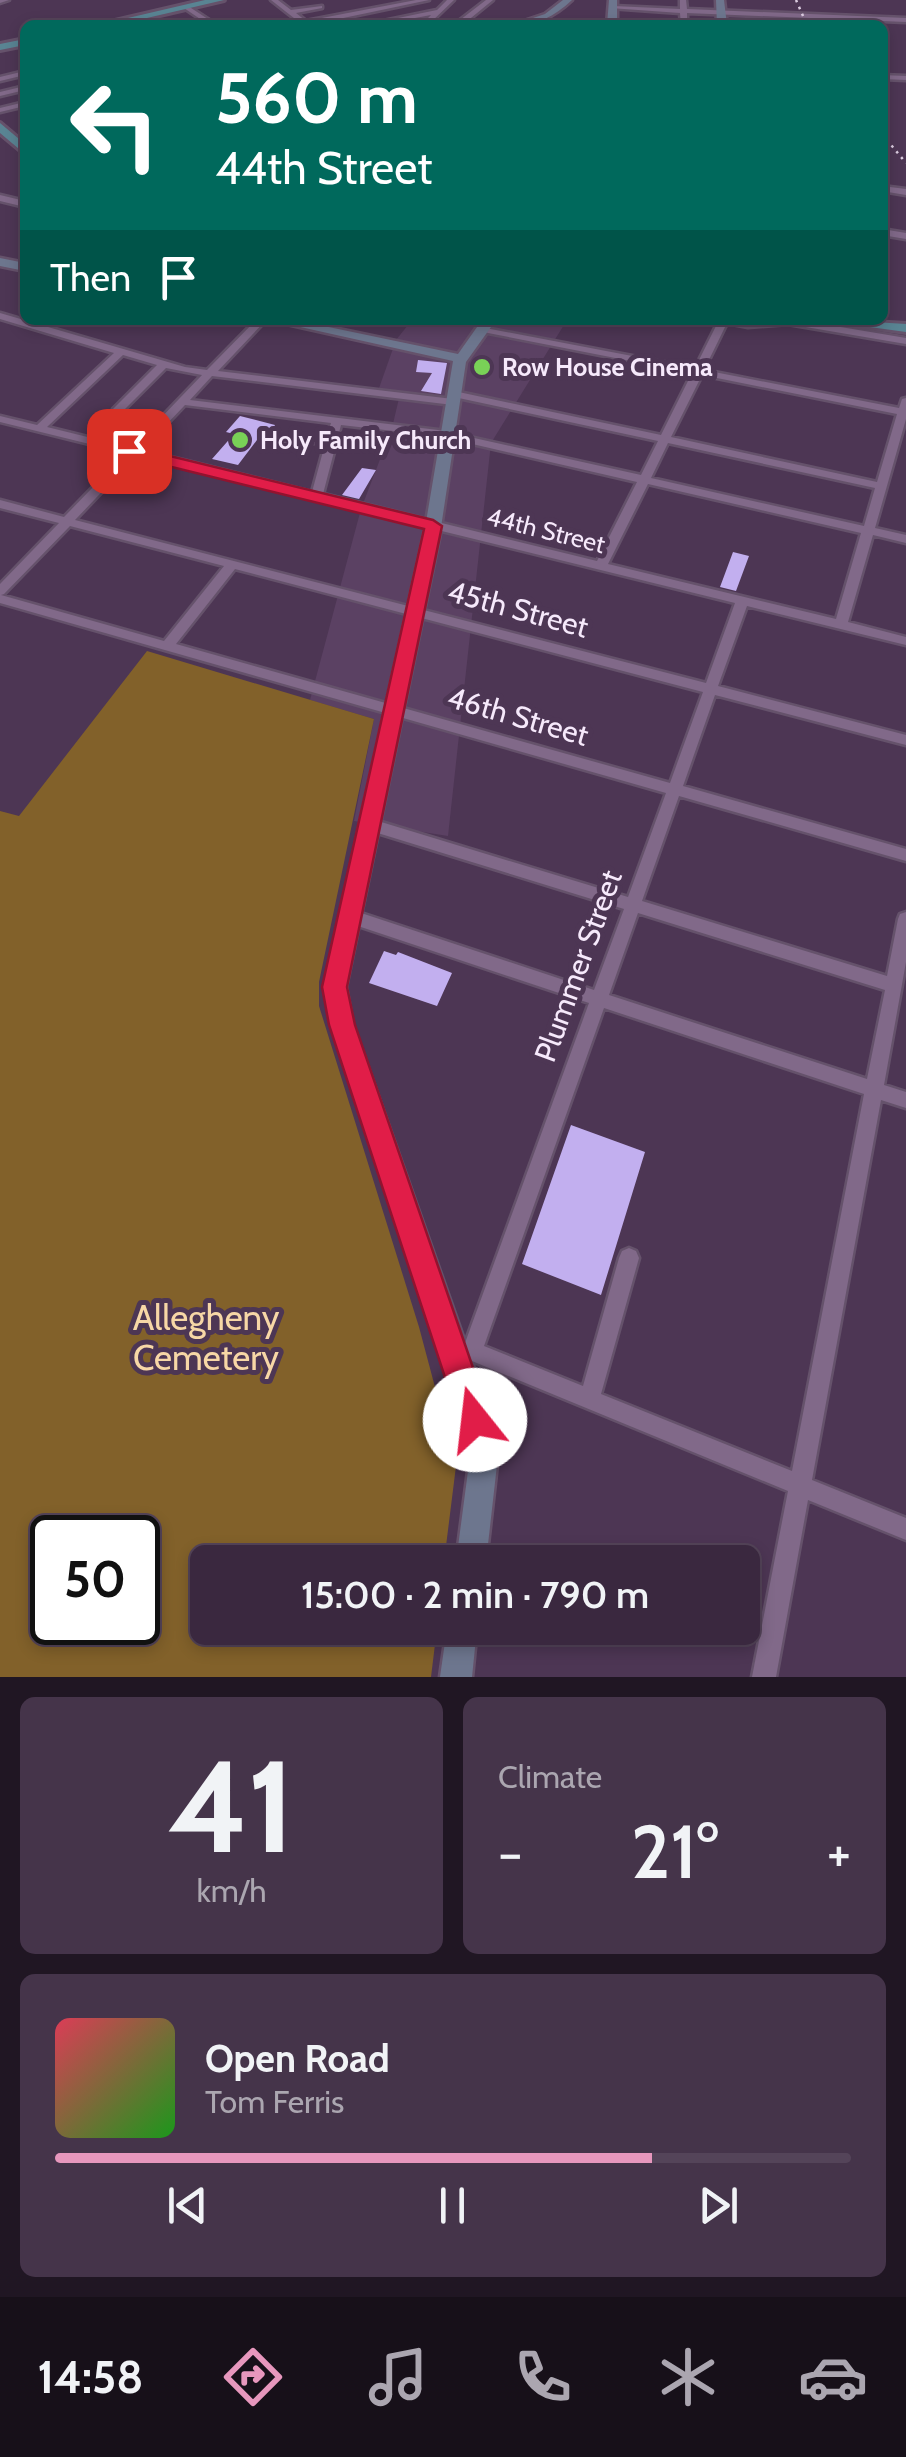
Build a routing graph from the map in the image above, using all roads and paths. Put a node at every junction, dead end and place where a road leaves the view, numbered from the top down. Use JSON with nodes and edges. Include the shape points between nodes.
{"nodes":[{"id":1,"x":220,"y":0,"type":"edge"},
{"id":2,"x":274,"y":0,"type":"edge"},
{"id":3,"x":428,"y":0,"type":"edge"},
{"id":4,"x":451,"y":0,"type":"edge"},
{"id":5,"x":490,"y":0,"type":"edge"},
{"id":6,"x":568,"y":0,"type":"edge"},
{"id":7,"x":650,"y":0,"type":"edge"},
{"id":8,"x":683,"y":0,"type":"edge"},
{"id":9,"x":720,"y":0,"type":"edge"},
{"id":10,"x":613,"y":4,"type":"edge"},
{"id":11,"x":186,"y":7,"type":"junction"},
{"id":12,"x":320,"y":7,"type":"dead end"},
{"id":13,"x":442,"y":10,"type":"junction"},
{"id":14,"x":650,"y":10,"type":"junction"},
{"id":15,"x":683,"y":11,"type":"junction"},
{"id":16,"x":290,"y":12,"type":"junction"},
{"id":17,"x":721,"y":13,"type":"junction"},
{"id":18,"x":126,"y":20,"type":"edge"},
{"id":19,"x":206,"y":20,"type":"edge"},
{"id":20,"x":299,"y":20,"type":"edge"},
{"id":21,"x":324,"y":20,"type":"edge"},
{"id":22,"x":392,"y":20,"type":"edge"},
{"id":23,"x":430,"y":20,"type":"edge"},
{"id":24,"x":463,"y":20,"type":"edge"},
{"id":25,"x":536,"y":20,"type":"edge"},
{"id":26,"x":649,"y":20,"type":"edge"},
{"id":27,"x":684,"y":20,"type":"edge"},
{"id":28,"x":722,"y":20,"type":"edge"},
{"id":29,"x":906,"y":20,"type":"edge"},
{"id":30,"x":0,"y":127,"type":"edge"},
{"id":31,"x":20,"y":145,"type":"edge"},
{"id":32,"x":20,"y":150,"type":"edge"},
{"id":33,"x":5,"y":153,"type":"dead end"},
{"id":34,"x":0,"y":316,"type":"edge"},
{"id":35,"x":14,"y":320,"type":"junction"},
{"id":36,"x":20,"y":322,"type":"edge"},
{"id":37,"x":31,"y":325,"type":"edge"},
{"id":38,"x":256,"y":325,"type":"edge"},
{"id":39,"x":300,"y":325,"type":"edge"},
{"id":40,"x":486,"y":325,"type":"edge"},
{"id":41,"x":721,"y":325,"type":"edge"},
{"id":42,"x":812,"y":325,"type":"edge"},
{"id":43,"x":0,"y":332,"type":"edge"},
{"id":44,"x":906,"y":341,"type":"edge"},
{"id":45,"x":121,"y":352,"type":"junction"},
{"id":46,"x":460,"y":358,"type":"junction"},
{"id":47,"x":164,"y":364,"type":"junction"},
{"id":48,"x":696,"y":371,"type":"junction"},
{"id":49,"x":210,"y":373,"type":"junction"},
{"id":50,"x":453,"y":398,"type":"junction"},
{"id":51,"x":183,"y":402,"type":"junction"},
{"id":52,"x":904,"y":406,"type":"edge"},
{"id":53,"x":117,"y":411,"type":"dead end"},
{"id":54,"x":0,"y":419,"type":"edge"},
{"id":55,"x":337,"y":421,"type":"junction"},
{"id":56,"x":39,"y":429,"type":"junction"},
{"id":57,"x":447,"y":435,"type":"junction"},
{"id":58,"x":278,"y":437,"type":"dead end"},
{"id":59,"x":663,"y":438,"type":"junction"},
{"id":60,"x":332,"y":441,"type":"junction"},
{"id":61,"x":134,"y":452,"type":"junction"},
{"id":62,"x":643,"y":480,"type":"junction"},
{"id":63,"x":881,"y":486,"type":"junction"},
{"id":64,"x":316,"y":497,"type":"junction"},
{"id":65,"x":0,"y":504,"type":"edge"},
{"id":66,"x":68,"y":522,"type":"junction"},
{"id":67,"x":433,"y":526,"type":"junction"},
{"id":68,"x":867,"y":531,"type":"junction"},
{"id":69,"x":906,"y":540,"type":"edge"},
{"id":70,"x":231,"y":566,"type":"junction"},
{"id":71,"x":601,"y":566,"type":"junction"},
{"id":72,"x":0,"y":595,"type":"edge"},
{"id":73,"x":742,"y":602,"type":"junction"},
{"id":74,"x":414,"y":612,"type":"junction"},
{"id":75,"x":840,"y":626,"type":"junction"},
{"id":76,"x":906,"y":642,"type":"edge"},
{"id":77,"x":167,"y":646,"type":"junction"},
{"id":78,"x":711,"y":689,"type":"junction"},
{"id":79,"x":394,"y":710,"type":"junction"},
{"id":80,"x":906,"y":740,"type":"edge"},
{"id":81,"x":675,"y":789,"type":"junction"},
{"id":82,"x":368,"y":824,"type":"junction"},
{"id":83,"x":906,"y":855,"type":"edge"},
{"id":84,"x":633,"y":905,"type":"junction"},
{"id":85,"x":349,"y":916,"type":"junction"},
{"id":86,"x":906,"y":919,"type":"edge"},
{"id":87,"x":893,"y":986,"type":"junction"},
{"id":88,"x":598,"y":999,"type":"junction"},
{"id":89,"x":873,"y":1090,"type":"junction"},
{"id":90,"x":906,"y":1100,"type":"edge"},
{"id":91,"x":629,"y":1258,"type":"dead end"},
{"id":92,"x":464,"y":1353,"type":"junction"},
{"id":93,"x":590,"y":1397,"type":"junction"},
{"id":94,"x":800,"y":1486,"type":"junction"},
{"id":95,"x":906,"y":1529,"type":"edge"},
{"id":96,"x":473,"y":1545,"type":"edge"},
{"id":97,"x":460,"y":1645,"type":"edge"},
{"id":98,"x":456,"y":1677,"type":"edge"},
{"id":99,"x":764,"y":1677,"type":"edge"}],
"edges":[{"from":1,"to":11,"type":"main road"},
{"from":2,"to":16,"type":"street"},
{"from":3,"to":13,"type":"street"},
{"from":3,"to":21,"type":"street"},
{"from":4,"to":13,"type":"street"},
{"from":5,"to":24,"type":"street"},
{"from":6,"to":25,"type":"main road"},
{"from":7,"to":14,"type":"street"},
{"from":8,"to":15,"type":"street"},
{"from":9,"to":17,"type":"main road"},
{"from":10,"to":14,"type":"street"},
{"from":11,"to":18,"type":"main road"},
{"from":11,"to":19,"type":"street"},
{"from":12,"to":16,"type":"street"},
{"from":13,"to":22,"type":"street"},
{"from":13,"to":23,"type":"street"},
{"from":14,"to":15,"type":"street"},
{"from":14,"to":26,"type":"street"},
{"from":15,"to":17,"type":"street"},
{"from":15,"to":27,"type":"street"},
{"from":16,"to":20,"type":"street"},
{"from":17,"to":28,"type":"main road"},
{"from":17,"to":29,"type":"street"},
{"from":30,"to":31,"type":"main road"},
{"from":32,"to":33,"type":"main road"},
{"from":34,"to":35,"type":"street"},
{"from":35,"to":36,"type":"street"},
{"from":35,"to":43,"type":"street"},
{"from":37,"to":45,"type":"street"},
{"from":38,"to":49,"type":"street"},
{"from":39,"to":46,"type":"main road"},
{"from":40,"to":46,"type":"main road"},
{"from":40,"to":48,"type":"street"},
{"from":41,"to":48,"type":"street"},
{"from":42,"to":44,"type":"street"},
{"from":45,"to":47,"type":"street"},
{"from":45,"to":56,"type":"street"},
{"from":46,"to":50,"type":"main road"},
{"from":47,"to":49,"type":"street"},
{"from":47,"to":53,"type":"street"},
{"from":48,"to":52,"type":"street"},
{"from":48,"to":59,"type":"street"},
{"from":49,"to":50,"type":"street"},
{"from":49,"to":51,"type":"street"},
{"from":50,"to":57,"type":"main road"},
{"from":50,"to":59,"type":"street"},
{"from":51,"to":55,"type":"street"},
{"from":51,"to":61,"type":"street"},
{"from":52,"to":63,"type":"street"},
{"from":54,"to":56,"type":"street","name":"44th Street"},
{"from":55,"to":57,"type":"street"},
{"from":55,"to":60,"type":"street"},
{"from":56,"to":61,"type":"street","name":"44th Street"},
{"from":57,"to":62,"type":"street"},
{"from":57,"to":67,"type":"main road"},
{"from":58,"to":60,"type":"street"},
{"from":59,"to":62,"type":"street"},
{"from":59,"to":63,"type":"street"},
{"from":60,"to":64,"type":"street"},
{"from":61,"to":64,"type":"street","name":"44th Street"},
{"from":61,"to":66,"type":"street"},
{"from":62,"to":68,"type":"street"},
{"from":62,"to":71,"type":"street"},
{"from":63,"to":68,"type":"street"},
{"from":64,"to":67,"type":"street","name":"44th Street"},
{"from":65,"to":66,"type":"street","name":"45th Street"},
{"from":66,"to":70,"type":"street","name":"45th Street"},
{"from":66,"to":72,"type":"street"},
{"from":67,"to":71,"type":"street","name":"44th Street"},
{"from":67,"to":74,"type":"main road"},
{"from":68,"to":69,"type":"street"},
{"from":68,"to":75,"type":"street"},
{"from":70,"to":74,"type":"street","name":"45th Street"},
{"from":70,"to":77,"type":"street"},
{"from":71,"to":73,"type":"street","name":"44th Street"},
{"from":72,"to":77,"type":"street","name":"46th Street"},
{"from":73,"to":75,"type":"street","name":"44th Street"},
{"from":73,"to":78,"type":"street","name":"Plummer Street"},
{"from":74,"to":78,"type":"street","name":"45th Street"},
{"from":74,"to":79,"type":"main road"},
{"from":75,"to":76,"type":"street","name":"44th Street"},
{"from":77,"to":79,"type":"street","name":"46th Street"},
{"from":78,"to":80,"type":"street","name":"45th Street"},
{"from":78,"to":81,"type":"street","name":"Plummer Street"},
{"from":79,"to":81,"type":"street","name":"46th Street"},
{"from":79,"to":82,"type":"main road"},
{"from":81,"to":83,"type":"street","name":"46th Street"},
{"from":81,"to":84,"type":"street","name":"Plummer Street"},
{"from":82,"to":84,"type":"street"},
{"from":82,"to":85,"type":"main road"},
{"from":84,"to":87,"type":"street"},
{"from":84,"to":88,"type":"street","name":"Plummer Street"},
{"from":85,"to":88,"type":"street"},
{"from":85,"to":92,"type":"main road","via":[[336,1006]]},
{"from":86,"to":87,"type":"street"},
{"from":87,"to":89,"type":"street"},
{"from":88,"to":89,"type":"street"},
{"from":88,"to":92,"type":"street","name":"Plummer Street"},
{"from":89,"to":90,"type":"street"},
{"from":89,"to":94,"type":"street"},
{"from":91,"to":93,"type":"street"},
{"from":92,"to":93,"type":"street"},
{"from":92,"to":96,"type":"main road","via":[[484,1456]]},
{"from":93,"to":94,"type":"street"},
{"from":94,"to":95,"type":"street"},
{"from":94,"to":99,"type":"street"},
{"from":97,"to":98,"type":"main road"}]}
